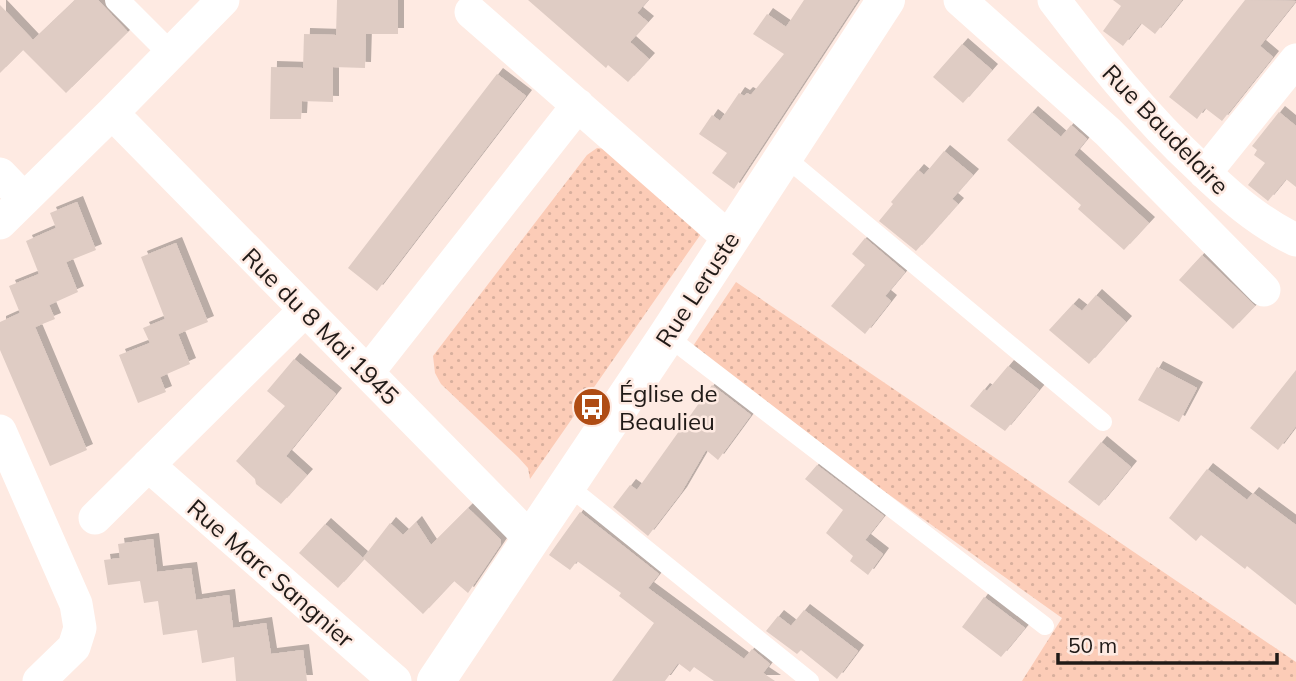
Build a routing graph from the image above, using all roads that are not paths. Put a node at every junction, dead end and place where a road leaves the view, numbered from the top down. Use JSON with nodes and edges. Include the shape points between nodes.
{"nodes":[{"id":1,"x":117,"y":0,"type":"edge"},
{"id":2,"x":223,"y":0,"type":"edge"},
{"id":3,"x":886,"y":0,"type":"edge"},
{"id":4,"x":960,"y":0,"type":"edge"},
{"id":5,"x":1054,"y":0,"type":"edge"},
{"id":6,"x":471,"y":12,"type":"dead end"},
{"id":7,"x":171,"y":54,"type":"junction"},
{"id":8,"x":1296,"y":60,"type":"edge"},
{"id":9,"x":578,"y":105,"type":"junction"},
{"id":10,"x":112,"y":114,"type":"junction"},
{"id":11,"x":785,"y":157,"type":"junction"},
{"id":12,"x":1205,"y":173,"type":"junction"},
{"id":13,"x":0,"y":174,"type":"edge"},
{"id":14,"x":24,"y":199,"type":"junction"},
{"id":15,"x":0,"y":223,"type":"edge"},
{"id":16,"x":730,"y":239,"type":"junction"},
{"id":17,"x":1296,"y":240,"type":"edge"},
{"id":18,"x":1264,"y":290,"type":"dead end"},
{"id":19,"x":305,"y":310,"type":"junction"},
{"id":20,"x":667,"y":336,"type":"junction"},
{"id":21,"x":368,"y":372,"type":"junction"},
{"id":22,"x":1103,"y":422,"type":"dead end"},
{"id":23,"x":0,"y":431,"type":"edge"},
{"id":24,"x":148,"y":465,"type":"junction"},
{"id":25,"x":567,"y":485,"type":"junction"},
{"id":26,"x":95,"y":518,"type":"dead end"},
{"id":27,"x":530,"y":538,"type":"junction"},
{"id":28,"x":1045,"y":626,"type":"dead end"},
{"id":29,"x":39,"y":681,"type":"edge"},
{"id":30,"x":395,"y":681,"type":"edge"},
{"id":31,"x":436,"y":681,"type":"edge"},
{"id":32,"x":810,"y":681,"type":"edge"}],
"edges":[{"from":1,"to":7,"type":"street"},
{"from":2,"to":7,"type":"street"},
{"from":3,"to":11,"type":"street","name":"Rue Leruste"},
{"from":4,"to":18,"type":"street","via":[[1108,132]]},
{"from":5,"to":12,"type":"street","name":"Rue Baudelaire","via":[[1138,105]]},
{"from":6,"to":9,"type":"street"},
{"from":7,"to":10,"type":"street"},
{"from":8,"to":12,"type":"street"},
{"from":9,"to":16,"type":"street"},
{"from":9,"to":21,"type":"street"},
{"from":10,"to":14,"type":"street"},
{"from":10,"to":19,"type":"street","name":"Rue du 8 Mai 1945"},
{"from":11,"to":16,"type":"street","name":"Rue Leruste"},
{"from":11,"to":22,"type":"lane"},
{"from":12,"to":17,"type":"street","name":"Rue Baudelaire","via":[[1248,210]]},
{"from":13,"to":14,"type":"street"},
{"from":14,"to":15,"type":"street"},
{"from":16,"to":20,"type":"street","name":"Rue Leruste"},
{"from":19,"to":21,"type":"street","name":"Rue du 8 Mai 1945"},
{"from":19,"to":24,"type":"street"},
{"from":20,"to":25,"type":"street","name":"Rue Leruste"},
{"from":20,"to":28,"type":"lane"},
{"from":21,"to":27,"type":"street","name":"Rue du 8 Mai 1945"},
{"from":23,"to":29,"type":"street","via":[[76,604],[80,628],[74,646]]},
{"from":24,"to":26,"type":"street"},
{"from":24,"to":30,"type":"street","name":"Rue Marc Sangnier"},
{"from":25,"to":27,"type":"street","name":"Rue Leruste"},
{"from":25,"to":32,"type":"lane"},
{"from":27,"to":31,"type":"street","name":"Rue Leruste"}]}
